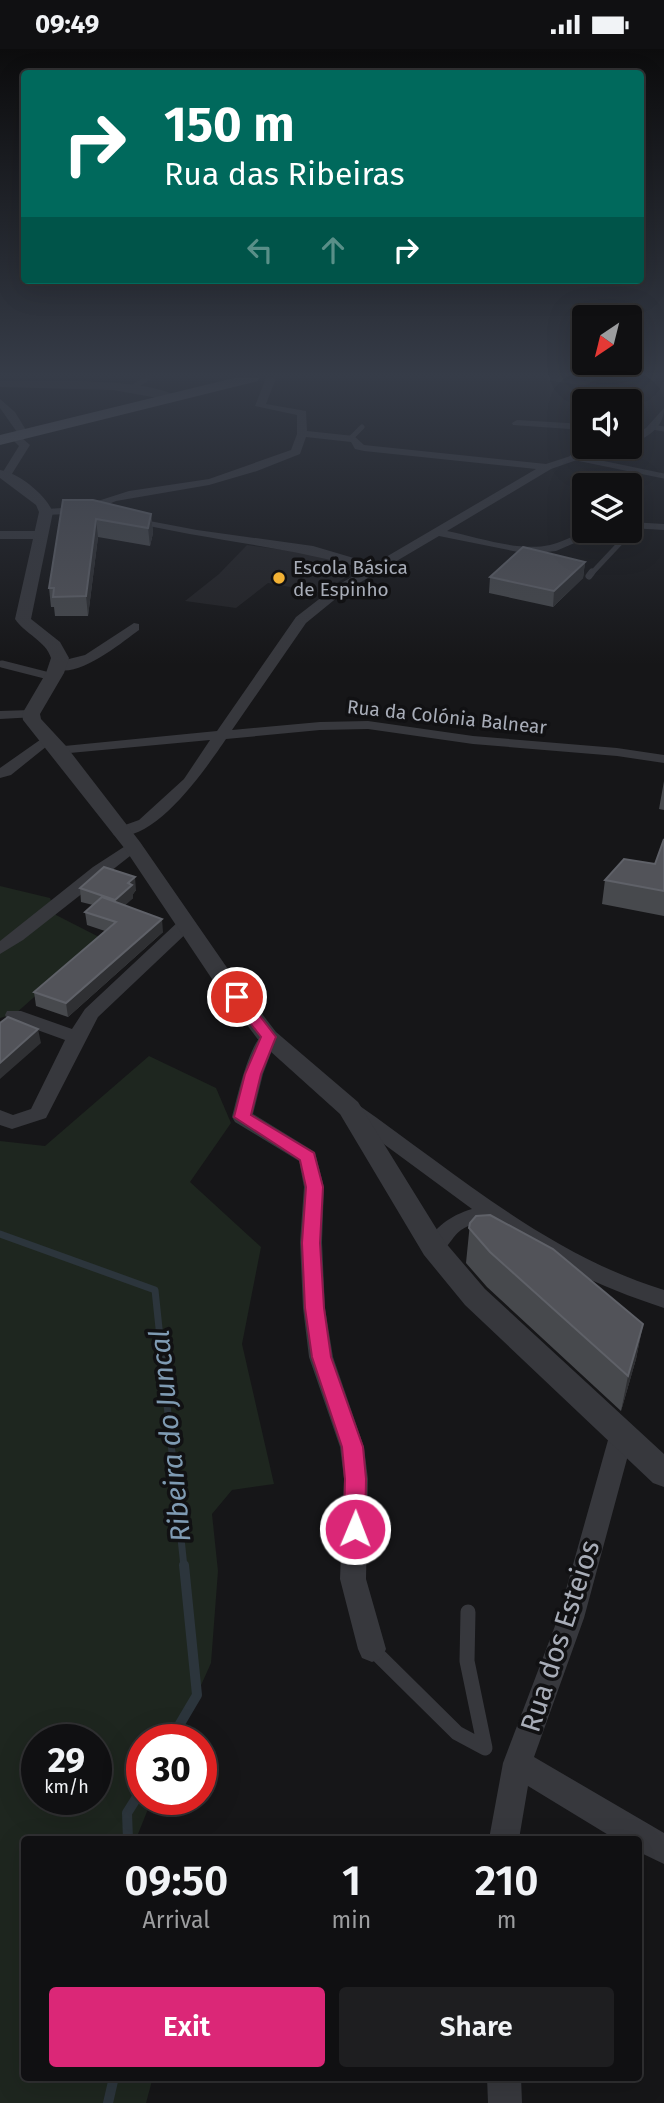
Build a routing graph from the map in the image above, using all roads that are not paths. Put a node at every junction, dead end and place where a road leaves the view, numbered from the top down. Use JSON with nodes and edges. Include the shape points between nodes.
{"nodes":[{"id":1,"x":235,"y":474,"type":"edge"},
{"id":2,"x":535,"y":474,"type":"edge"},
{"id":3,"x":3,"y":475,"type":"edge"},
{"id":4,"x":83,"y":509,"type":"junction"},
{"id":5,"x":46,"y":512,"type":"junction"},
{"id":6,"x":642,"y":526,"type":"edge"},
{"id":7,"x":664,"y":527,"type":"edge"},
{"id":8,"x":437,"y":531,"type":"junction"},
{"id":9,"x":0,"y":535,"type":"edge"},
{"id":10,"x":41,"y":535,"type":"junction"},
{"id":11,"x":572,"y":540,"type":"edge"},
{"id":12,"x":617,"y":543,"type":"edge"},
{"id":13,"x":376,"y":568,"type":"junction"},
{"id":14,"x":589,"y":576,"type":"dead end"},
{"id":15,"x":134,"y":627,"type":"dead end"},
{"id":16,"x":2,"y":664,"type":"dead end"},
{"id":17,"x":55,"y":671,"type":"junction"},
{"id":18,"x":30,"y":714,"type":"junction"},
{"id":19,"x":0,"y":715,"type":"edge"},
{"id":20,"x":222,"y":734,"type":"junction"},
{"id":21,"x":53,"y":745,"type":"junction"},
{"id":22,"x":664,"y":759,"type":"edge"},
{"id":23,"x":0,"y":773,"type":"edge"},
{"id":24,"x":126,"y":839,"type":"junction"},
{"id":25,"x":186,"y":924,"type":"junction"},
{"id":26,"x":0,"y":949,"type":"edge"},
{"id":27,"x":14,"y":1015,"type":"dead end"},
{"id":28,"x":75,"y":1037,"type":"junction"},
{"id":29,"x":268,"y":1037,"type":"junction"},
{"id":30,"x":349,"y":1108,"type":"junction"},
{"id":31,"x":0,"y":1117,"type":"edge"},
{"id":32,"x":494,"y":1213,"type":"junction"},
{"id":33,"x":434,"y":1248,"type":"junction"},
{"id":34,"x":664,"y":1299,"type":"edge"},
{"id":35,"x":622,"y":1433,"type":"junction"},
{"id":36,"x":664,"y":1473,"type":"edge"},
{"id":37,"x":468,"y":1612,"type":"dead end"},
{"id":38,"x":372,"y":1649,"type":"joint"},
{"id":39,"x":517,"y":1763,"type":"junction"},
{"id":40,"x":505,"y":1836,"type":"edge"},
{"id":41,"x":639,"y":1836,"type":"edge"},
{"id":42,"x":642,"y":1837,"type":"edge"},
{"id":43,"x":664,"y":1849,"type":"edge"},
{"id":44,"x":504,"y":2081,"type":"edge"},
{"id":45,"x":505,"y":2103,"type":"edge"}],
"edges":[{"from":1,"to":4,"type":"street","via":[[93,503]]},
{"from":2,"to":8,"type":"street"},
{"from":3,"to":5,"type":"street","via":[[42,503]]},
{"from":4,"to":5,"type":"street"},
{"from":4,"to":13,"type":"street","via":[[197,534],[313,550]]},
{"from":5,"to":10,"type":"street"},
{"from":6,"to":7,"type":"street"},
{"from":8,"to":11,"type":"street","via":[[528,550]]},
{"from":8,"to":13,"type":"street"},
{"from":9,"to":10,"type":"street"},
{"from":10,"to":17,"type":"street","via":[[23,619],[58,651]]},
{"from":12,"to":14,"type":"lane"},
{"from":13,"to":20,"type":"street","via":[[301,620]]},
{"from":15,"to":17,"type":"street","via":[[93,657]]},
{"from":16,"to":17,"type":"lane"},
{"from":17,"to":18,"type":"street"},
{"from":18,"to":19,"type":"street"},
{"from":18,"to":21,"type":"street"},
{"from":20,"to":21,"type":"street","name":"Rua da Colónia Balnear"},
{"from":20,"to":22,"type":"street","name":"Rua da Colónia Balnear","via":[[368,725]]},
{"from":20,"to":24,"type":"street","via":[[189,782]]},
{"from":21,"to":23,"type":"street"},
{"from":21,"to":24,"type":"street"},
{"from":24,"to":25,"type":"street"},
{"from":24,"to":26,"type":"street","via":[[36,924]]},
{"from":25,"to":28,"type":"street","via":[[91,1013]]},
{"from":25,"to":29,"type":"street"},
{"from":27,"to":28,"type":"street"},
{"from":28,"to":31,"type":"street","via":[[39,1113],[12,1122]]},
{"from":29,"to":30,"type":"street"},
{"from":29,"to":38,"type":"street","via":[[242,1117],[308,1157],[314,1187],[314,1308],[321,1357],[352,1447],[356,1479],[353,1579]]},
{"from":30,"to":32,"type":"street"},
{"from":30,"to":33,"type":"street"},
{"from":32,"to":33,"type":"street","via":[[458,1220]]},
{"from":32,"to":34,"type":"street","via":[[579,1268]]},
{"from":33,"to":35,"type":"street","via":[[474,1297]]},
{"from":35,"to":36,"type":"street"},
{"from":35,"to":39,"type":"street","name":"Rua dos Esteios","via":[[571,1618]]},
{"from":37,"to":38,"type":"lane","via":[[467,1661],[485,1748],[457,1733]]},
{"from":39,"to":40,"type":"street","name":"Rua dos Esteios"},
{"from":39,"to":41,"type":"street"},
{"from":42,"to":43,"type":"street"},
{"from":44,"to":45,"type":"street"}]}
